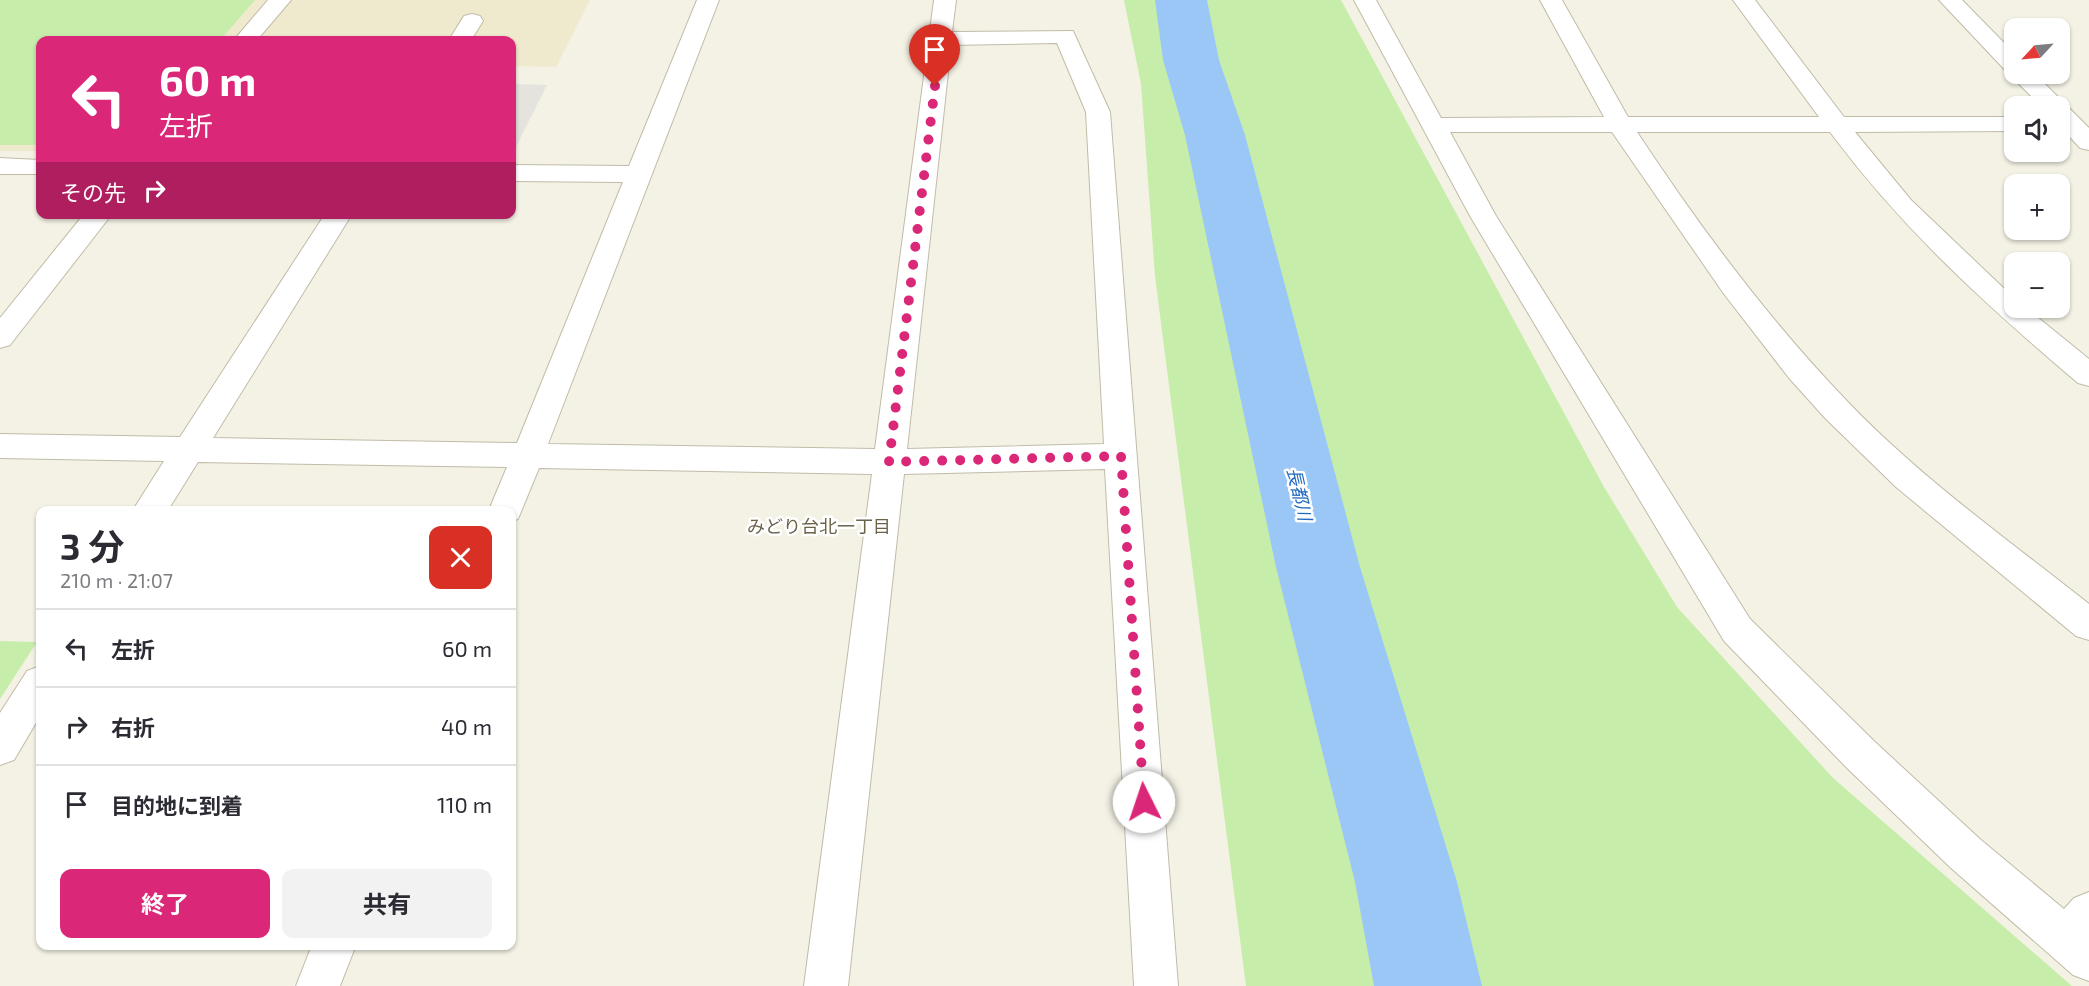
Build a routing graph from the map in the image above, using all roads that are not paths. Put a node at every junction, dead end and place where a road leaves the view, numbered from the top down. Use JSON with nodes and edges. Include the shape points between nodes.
{"nodes":[{"id":1,"x":280,"y":0,"type":"edge"},
{"id":2,"x":708,"y":0,"type":"edge"},
{"id":3,"x":945,"y":0,"type":"edge"},
{"id":4,"x":1365,"y":0,"type":"edge"},
{"id":5,"x":1551,"y":0,"type":"edge"},
{"id":6,"x":1744,"y":0,"type":"edge"},
{"id":7,"x":1950,"y":0,"type":"edge"},
{"id":8,"x":472,"y":21,"type":"dead end"},
{"id":9,"x":248,"y":36,"type":"edge"},
{"id":10,"x":463,"y":36,"type":"edge"},
{"id":11,"x":940,"y":39,"type":"junction"},
{"id":12,"x":2004,"y":56,"type":"edge"},
{"id":13,"x":2032,"y":84,"type":"edge"},
{"id":14,"x":2044,"y":96,"type":"edge"},
{"id":15,"x":2070,"y":121,"type":"edge"},
{"id":16,"x":1620,"y":124,"type":"junction"},
{"id":17,"x":1838,"y":124,"type":"junction"},
{"id":18,"x":2004,"y":124,"type":"edge"},
{"id":19,"x":1432,"y":125,"type":"junction"},
{"id":20,"x":2089,"y":143,"type":"edge"},
{"id":21,"x":0,"y":166,"type":"edge"},
{"id":22,"x":36,"y":167,"type":"edge"},
{"id":23,"x":516,"y":172,"type":"edge"},
{"id":24,"x":639,"y":174,"type":"junction"},
{"id":25,"x":95,"y":219,"type":"edge"},
{"id":26,"x":336,"y":219,"type":"edge"},
{"id":27,"x":0,"y":338,"type":"edge"},
{"id":28,"x":2089,"y":375,"type":"edge"},
{"id":29,"x":0,"y":446,"type":"edge"},
{"id":30,"x":189,"y":449,"type":"junction"},
{"id":31,"x":528,"y":454,"type":"junction"},
{"id":32,"x":1121,"y":456,"type":"junction"},
{"id":33,"x":889,"y":462,"type":"junction"},
{"id":34,"x":153,"y":506,"type":"edge"},
{"id":35,"x":508,"y":506,"type":"edge"},
{"id":36,"x":2089,"y":625,"type":"edge"},
{"id":37,"x":36,"y":689,"type":"edge"},
{"id":38,"x":0,"y":747,"type":"edge"},
{"id":39,"x":2081,"y":937,"type":"edge"},
{"id":40,"x":332,"y":950,"type":"edge"},
{"id":41,"x":318,"y":986,"type":"edge"},
{"id":42,"x":826,"y":986,"type":"edge"},
{"id":43,"x":1156,"y":986,"type":"edge"}],
"edges":[{"from":1,"to":9,"type":"street"},
{"from":2,"to":24,"type":"street"},
{"from":3,"to":11,"type":"street"},
{"from":4,"to":19,"type":"street"},
{"from":5,"to":16,"type":"street"},
{"from":6,"to":17,"type":"street"},
{"from":7,"to":12,"type":"street"},
{"from":8,"to":10,"type":"street"},
{"from":11,"to":32,"type":"street","via":[[1065,36],[1098,112]]},
{"from":11,"to":33,"type":"street"},
{"from":13,"to":14,"type":"street"},
{"from":15,"to":20,"type":"street"},
{"from":16,"to":17,"type":"street"},
{"from":16,"to":19,"type":"street"},
{"from":16,"to":36,"type":"street","via":[[1734,286],[1836,410],[1944,510]]},
{"from":17,"to":18,"type":"street"},
{"from":17,"to":28,"type":"street","via":[[1872,171],[1932,238],[2004,305]]},
{"from":19,"to":39,"type":"street","via":[[1489,226],[1737,630],[1966,854]]},
{"from":21,"to":22,"type":"street"},
{"from":23,"to":24,"type":"street"},
{"from":24,"to":31,"type":"street"},
{"from":25,"to":27,"type":"street"},
{"from":26,"to":30,"type":"street"},
{"from":29,"to":30,"type":"street"},
{"from":30,"to":31,"type":"street"},
{"from":30,"to":34,"type":"street"},
{"from":31,"to":33,"type":"street"},
{"from":31,"to":35,"type":"street"},
{"from":32,"to":33,"type":"street"},
{"from":32,"to":43,"type":"street"},
{"from":33,"to":42,"type":"street"},
{"from":37,"to":38,"type":"street"},
{"from":40,"to":41,"type":"street"}]}
